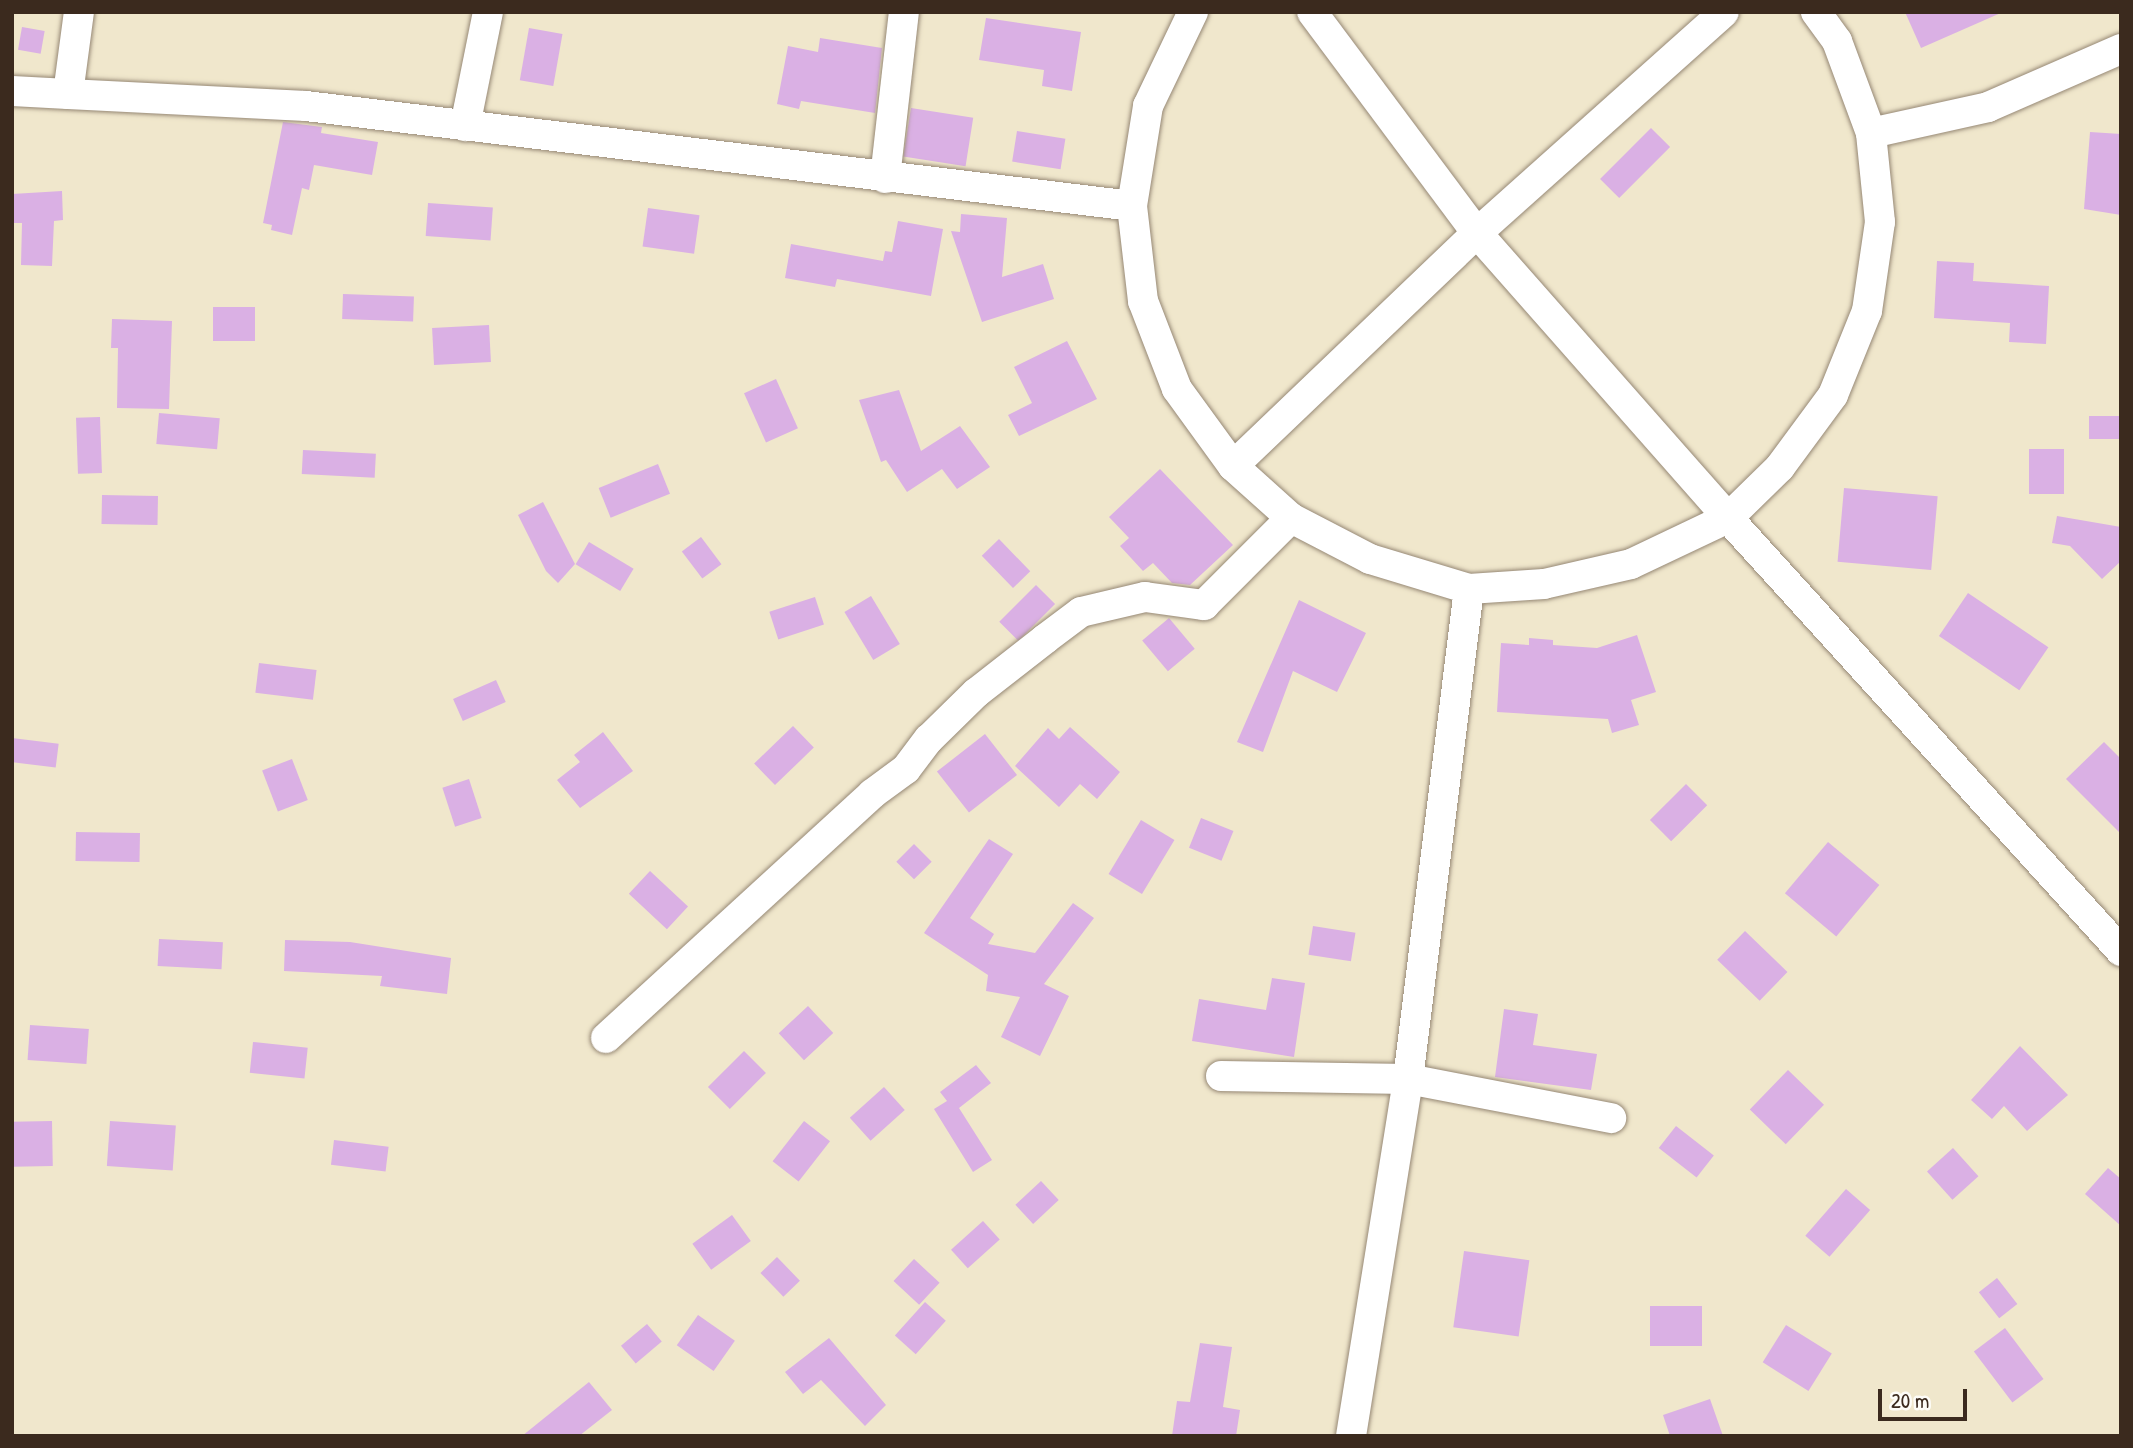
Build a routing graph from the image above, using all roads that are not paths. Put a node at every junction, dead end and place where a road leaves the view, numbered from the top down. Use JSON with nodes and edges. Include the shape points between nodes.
{"nodes":[{"id":1,"x":79,"y":12,"type":"edge"},
{"id":2,"x":488,"y":12,"type":"edge"},
{"id":3,"x":904,"y":12,"type":"edge"},
{"id":4,"x":1193,"y":12,"type":"edge"},
{"id":5,"x":1312,"y":12,"type":"edge"},
{"id":6,"x":1724,"y":12,"type":"edge"},
{"id":7,"x":1816,"y":12,"type":"edge"},
{"id":8,"x":2121,"y":49,"type":"edge"},
{"id":9,"x":12,"y":91,"type":"edge"},
{"id":10,"x":68,"y":94,"type":"junction"},
{"id":11,"x":465,"y":126,"type":"junction"},
{"id":12,"x":1871,"y":133,"type":"junction"},
{"id":13,"x":885,"y":178,"type":"junction"},
{"id":14,"x":1132,"y":206,"type":"junction"},
{"id":15,"x":1477,"y":233,"type":"junction"},
{"id":16,"x":1233,"y":466,"type":"junction"},
{"id":17,"x":1292,"y":517,"type":"junction"},
{"id":18,"x":1728,"y":518,"type":"junction"},
{"id":19,"x":1469,"y":589,"type":"junction"},
{"id":20,"x":2121,"y":951,"type":"edge"},
{"id":21,"x":606,"y":1038,"type":"dead end"},
{"id":22,"x":1221,"y":1076,"type":"dead end"},
{"id":23,"x":1408,"y":1079,"type":"junction"},
{"id":24,"x":1611,"y":1118,"type":"dead end"},
{"id":25,"x":1351,"y":1436,"type":"edge"}],
"edges":[{"from":1,"to":10,"type":"street"},
{"from":2,"to":11,"type":"street"},
{"from":3,"to":13,"type":"street"},
{"from":4,"to":14,"type":"street","via":[[1148,106]]},
{"from":5,"to":15,"type":"street"},
{"from":6,"to":15,"type":"street"},
{"from":7,"to":12,"type":"street","via":[[1837,41]]},
{"from":8,"to":12,"type":"street","via":[[1988,107]]},
{"from":9,"to":10,"type":"street"},
{"from":10,"to":11,"type":"street","via":[[306,106]]},
{"from":11,"to":13,"type":"street"},
{"from":12,"to":18,"type":"street","via":[[1880,222],[1867,311],[1833,395],[1780,467]]},
{"from":13,"to":14,"type":"street"},
{"from":14,"to":16,"type":"street","via":[[1148,313],[1177,389]]},
{"from":15,"to":16,"type":"street"},
{"from":15,"to":18,"type":"street"},
{"from":16,"to":17,"type":"street"},
{"from":17,"to":19,"type":"street","via":[[1370,559]]},
{"from":17,"to":21,"type":"street","via":[[1204,605],[1145,597],[1081,612],[976,693],[906,769],[872,794]]},
{"from":18,"to":19,"type":"street","via":[[1631,564],[1544,584]]},
{"from":18,"to":20,"type":"street"},
{"from":19,"to":23,"type":"street"},
{"from":22,"to":23,"type":"street"},
{"from":23,"to":24,"type":"street"},
{"from":23,"to":25,"type":"street"}]}
